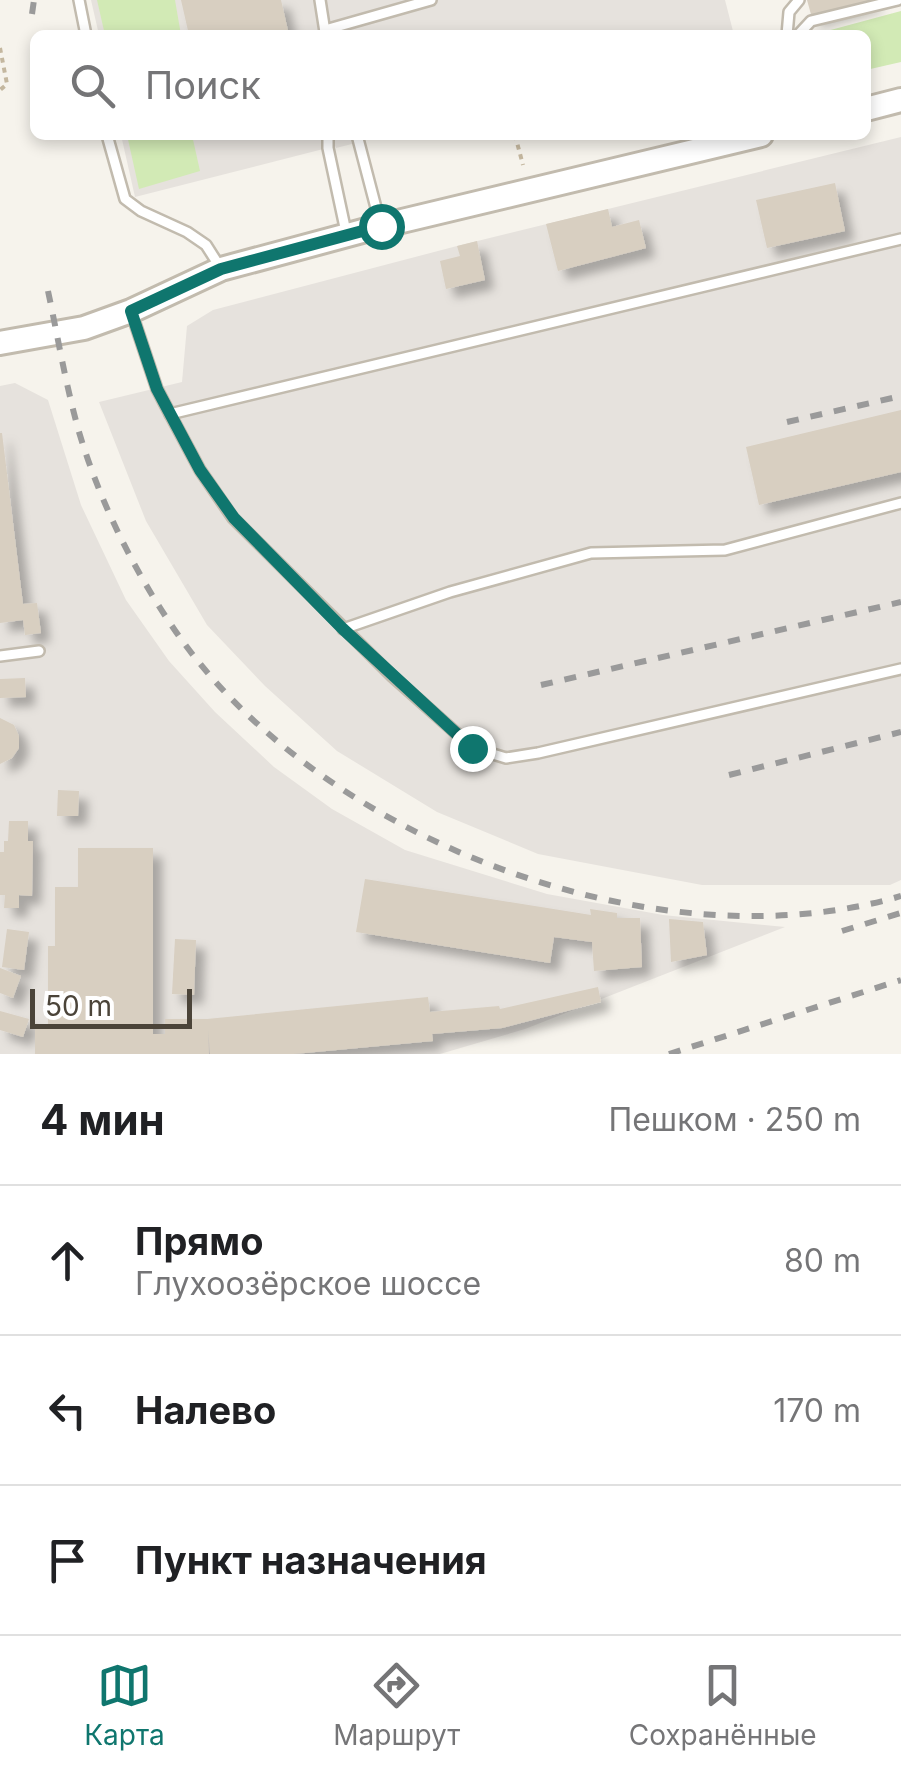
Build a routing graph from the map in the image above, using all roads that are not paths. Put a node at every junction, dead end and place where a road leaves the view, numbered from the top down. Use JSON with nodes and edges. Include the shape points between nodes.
{"nodes":[{"id":1,"x":79,"y":0,"type":"edge"},
{"id":2,"x":320,"y":0,"type":"edge"},
{"id":3,"x":430,"y":0,"type":"edge"},
{"id":4,"x":799,"y":0,"type":"edge"},
{"id":5,"x":898,"y":0,"type":"edge"},
{"id":6,"x":85,"y":30,"type":"edge"},
{"id":7,"x":325,"y":30,"type":"edge"},
{"id":8,"x":332,"y":30,"type":"edge"},
{"id":9,"x":787,"y":30,"type":"edge"},
{"id":10,"x":803,"y":30,"type":"edge"},
{"id":11,"x":901,"y":100,"type":"edge"},
{"id":12,"x":871,"y":108,"type":"edge"},
{"id":13,"x":108,"y":140,"type":"edge"},
{"id":14,"x":328,"y":140,"type":"edge"},
{"id":15,"x":359,"y":140,"type":"edge"},
{"id":16,"x":741,"y":140,"type":"edge"},
{"id":17,"x":381,"y":226,"type":"junction"},
{"id":18,"x":347,"y":235,"type":"junction"},
{"id":19,"x":901,"y":239,"type":"edge"},
{"id":20,"x":221,"y":269,"type":"junction"},
{"id":21,"x":131,"y":311,"type":"junction"},
{"id":22,"x":0,"y":343,"type":"edge"},
{"id":23,"x":170,"y":414,"type":"junction"},
{"id":24,"x":901,"y":503,"type":"edge"},
{"id":25,"x":343,"y":629,"type":"junction"},
{"id":26,"x":39,"y":651,"type":"dead end"},
{"id":27,"x":0,"y":656,"type":"edge"},
{"id":28,"x":901,"y":668,"type":"edge"}],
"edges":[{"from":1,"to":6,"type":"lane"},
{"from":2,"to":7,"type":"lane"},
{"from":3,"to":8,"type":"lane"},
{"from":4,"to":9,"type":"lane","via":[[789,12]]},
{"from":5,"to":10,"type":"lane","via":[[811,22]]},
{"from":11,"to":12,"type":"street"},
{"from":13,"to":20,"type":"lane","via":[[126,199],[206,245]]},
{"from":14,"to":18,"type":"lane"},
{"from":15,"to":17,"type":"lane"},
{"from":16,"to":17,"type":"street"},
{"from":17,"to":18,"type":"street"},
{"from":18,"to":20,"type":"street"},
{"from":19,"to":23,"type":"lane"},
{"from":20,"to":21,"type":"street"},
{"from":21,"to":22,"type":"street","via":[[84,328]]},
{"from":21,"to":23,"type":"lane"},
{"from":23,"to":25,"type":"lane","via":[[234,518]]},
{"from":24,"to":25,"type":"lane","via":[[725,550],[591,553]]},
{"from":25,"to":28,"type":"lane","via":[[472,748],[506,758]]},
{"from":26,"to":27,"type":"lane"}]}
